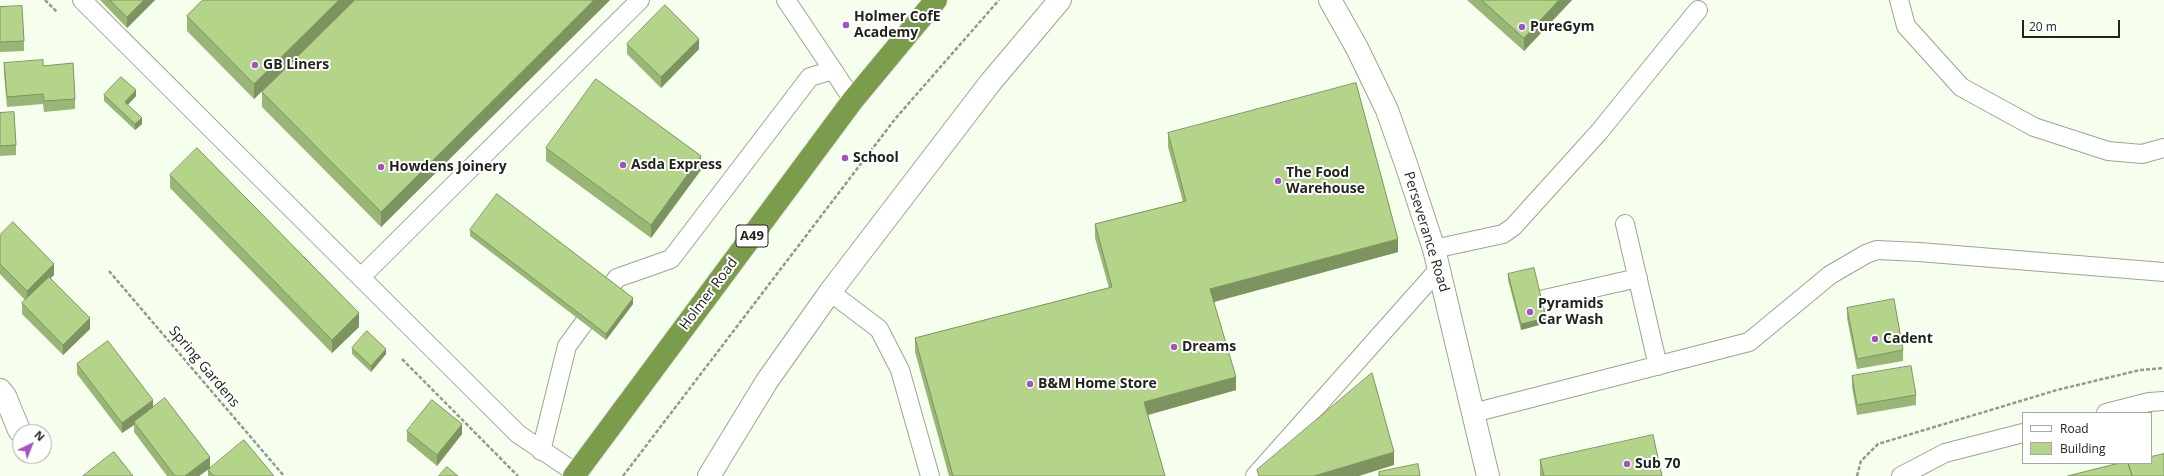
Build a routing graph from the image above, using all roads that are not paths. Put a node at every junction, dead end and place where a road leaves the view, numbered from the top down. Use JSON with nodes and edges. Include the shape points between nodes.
{"nodes":[{"id":1,"x":82,"y":0,"type":"edge"},
{"id":2,"x":640,"y":0,"type":"edge"},
{"id":3,"x":786,"y":0,"type":"edge"},
{"id":4,"x":936,"y":0,"type":"edge"},
{"id":5,"x":1060,"y":0,"type":"edge"},
{"id":6,"x":1330,"y":0,"type":"edge"},
{"id":7,"x":1899,"y":0,"type":"edge"},
{"id":8,"x":1698,"y":10,"type":"dead end"},
{"id":9,"x":833,"y":70,"type":"junction"},
{"id":10,"x":853,"y":100,"type":"junction"},
{"id":11,"x":2164,"y":148,"type":"edge"},
{"id":12,"x":1625,"y":224,"type":"dead end"},
{"id":13,"x":1436,"y":260,"type":"junction"},
{"id":14,"x":2164,"y":272,"type":"edge"},
{"id":15,"x":361,"y":277,"type":"junction"},
{"id":16,"x":1638,"y":278,"type":"junction"},
{"id":17,"x":830,"y":292,"type":"junction"},
{"id":18,"x":1540,"y":300,"type":"edge"},
{"id":19,"x":1658,"y":366,"type":"junction"},
{"id":20,"x":0,"y":390,"type":"edge"},
{"id":21,"x":2164,"y":401,"type":"edge"},
{"id":22,"x":2110,"y":412,"type":"edge"},
{"id":23,"x":1473,"y":413,"type":"junction"},
{"id":24,"x":17,"y":424,"type":"edge"},
{"id":25,"x":2022,"y":433,"type":"edge"},
{"id":26,"x":541,"y":451,"type":"junction"},
{"id":27,"x":577,"y":475,"type":"edge"},
{"id":28,"x":709,"y":476,"type":"edge"},
{"id":29,"x":930,"y":476,"type":"edge"},
{"id":30,"x":1255,"y":476,"type":"edge"},
{"id":31,"x":1488,"y":476,"type":"edge"},
{"id":32,"x":1900,"y":476,"type":"edge"}],
"edges":[{"from":1,"to":15,"type":"lane"},
{"from":2,"to":15,"type":"lane"},
{"from":3,"to":9,"type":"lane"},
{"from":4,"to":10,"type":"highway","name":"Holmer Road","number":"A49"},
{"from":5,"to":17,"type":"street","via":[[990,83]]},
{"from":6,"to":13,"type":"street","name":"Perseverance Road","via":[[1357,48],[1386,110]]},
{"from":7,"to":11,"type":"lane","via":[[1906,26],[1961,87],[2034,127],[2108,151],[2142,154]]},
{"from":8,"to":13,"type":"lane","via":[[1599,132],[1513,227],[1503,234]]},
{"from":9,"to":10,"type":"lane"},
{"from":9,"to":26,"type":"lane","via":[[810,77],[671,259],[617,278],[566,346]]},
{"from":10,"to":27,"type":"highway","name":"Holmer Road","number":"A49"},
{"from":12,"to":16,"type":"lane"},
{"from":13,"to":23,"type":"street","name":"Perseverance Road"},
{"from":13,"to":30,"type":"lane"},
{"from":14,"to":19,"type":"lane","via":[[1877,250],[1830,275],[1749,342]]},
{"from":15,"to":26,"type":"lane","via":[[518,434]]},
{"from":16,"to":18,"type":"lane"},
{"from":16,"to":19,"type":"lane"},
{"from":17,"to":28,"type":"street","via":[[767,381]]},
{"from":17,"to":29,"type":"lane","via":[[879,329],[900,370]]},
{"from":19,"to":23,"type":"lane"},
{"from":20,"to":24,"type":"street"},
{"from":21,"to":22,"type":"lane","via":[[2149,402]]},
{"from":23,"to":31,"type":"street","name":"Perseverance Road"},
{"from":25,"to":32,"type":"lane","via":[[1945,453]]},
{"from":26,"to":27,"type":"lane"}]}
